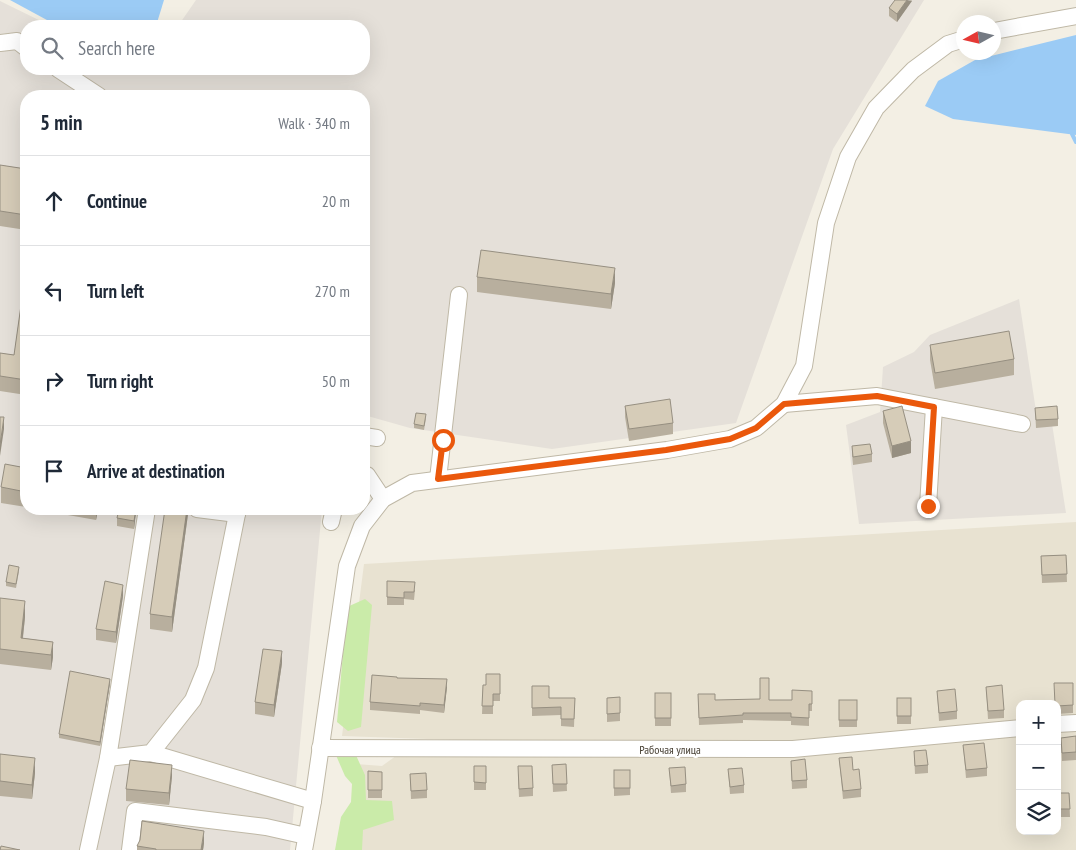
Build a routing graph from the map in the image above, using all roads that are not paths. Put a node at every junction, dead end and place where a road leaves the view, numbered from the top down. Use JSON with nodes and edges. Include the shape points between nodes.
{"nodes":[{"id":1,"x":1076,"y":16,"type":"edge"},
{"id":2,"x":1001,"y":30,"type":"edge"},
{"id":3,"x":956,"y":42,"type":"edge"},
{"id":4,"x":20,"y":43,"type":"edge"},
{"id":5,"x":0,"y":44,"type":"edge"},
{"id":6,"x":67,"y":75,"type":"edge"},
{"id":7,"x":91,"y":90,"type":"edge"},
{"id":8,"x":459,"y":295,"type":"dead end"},
{"id":9,"x":784,"y":404,"type":"junction"},
{"id":10,"x":934,"y":407,"type":"junction"},
{"id":11,"x":1022,"y":424,"type":"dead end"},
{"id":12,"x":438,"y":479,"type":"junction"},
{"id":13,"x":370,"y":480,"type":"edge"},
{"id":14,"x":383,"y":499,"type":"junction"},
{"id":15,"x":928,"y":506,"type":"dead end"},
{"id":16,"x":146,"y":515,"type":"edge"},
{"id":17,"x":236,"y":515,"type":"edge"},
{"id":18,"x":1076,"y":723,"type":"edge"},
{"id":19,"x":1061,"y":724,"type":"edge"},
{"id":20,"x":1016,"y":728,"type":"edge"},
{"id":21,"x":320,"y":748,"type":"junction"},
{"id":22,"x":152,"y":753,"type":"junction"},
{"id":23,"x":108,"y":758,"type":"junction"},
{"id":24,"x":313,"y":801,"type":"junction"},
{"id":25,"x":305,"y":843,"type":"edge"},
{"id":26,"x":88,"y":850,"type":"edge"},
{"id":27,"x":130,"y":850,"type":"edge"}],
"edges":[{"from":1,"to":2,"type":"street"},
{"from":3,"to":9,"type":"street","via":[[913,70],[876,108],[848,157],[826,223],[804,366]]},
{"from":4,"to":5,"type":"street"},
{"from":6,"to":7,"type":"street"},
{"from":8,"to":12,"type":"street"},
{"from":9,"to":10,"type":"street","via":[[877,396]]},
{"from":9,"to":12,"type":"street","via":[[756,428],[730,439]]},
{"from":10,"to":11,"type":"street"},
{"from":10,"to":15,"type":"street"},
{"from":12,"to":14,"type":"street","via":[[412,483]]},
{"from":13,"to":14,"type":"street"},
{"from":14,"to":21,"type":"street","via":[[362,526],[346,566]]},
{"from":16,"to":23,"type":"street"},
{"from":17,"to":22,"type":"street","via":[[206,668],[194,700]]},
{"from":18,"to":19,"type":"street"},
{"from":20,"to":21,"type":"street","name":"Рабочая улица","via":[[793,749]]},
{"from":21,"to":24,"type":"street"},
{"from":22,"to":23,"type":"street"},
{"from":22,"to":24,"type":"street"},
{"from":23,"to":26,"type":"street"},
{"from":24,"to":25,"type":"street"},
{"from":25,"to":27,"type":"street","via":[[266,827],[135,811]]}]}
